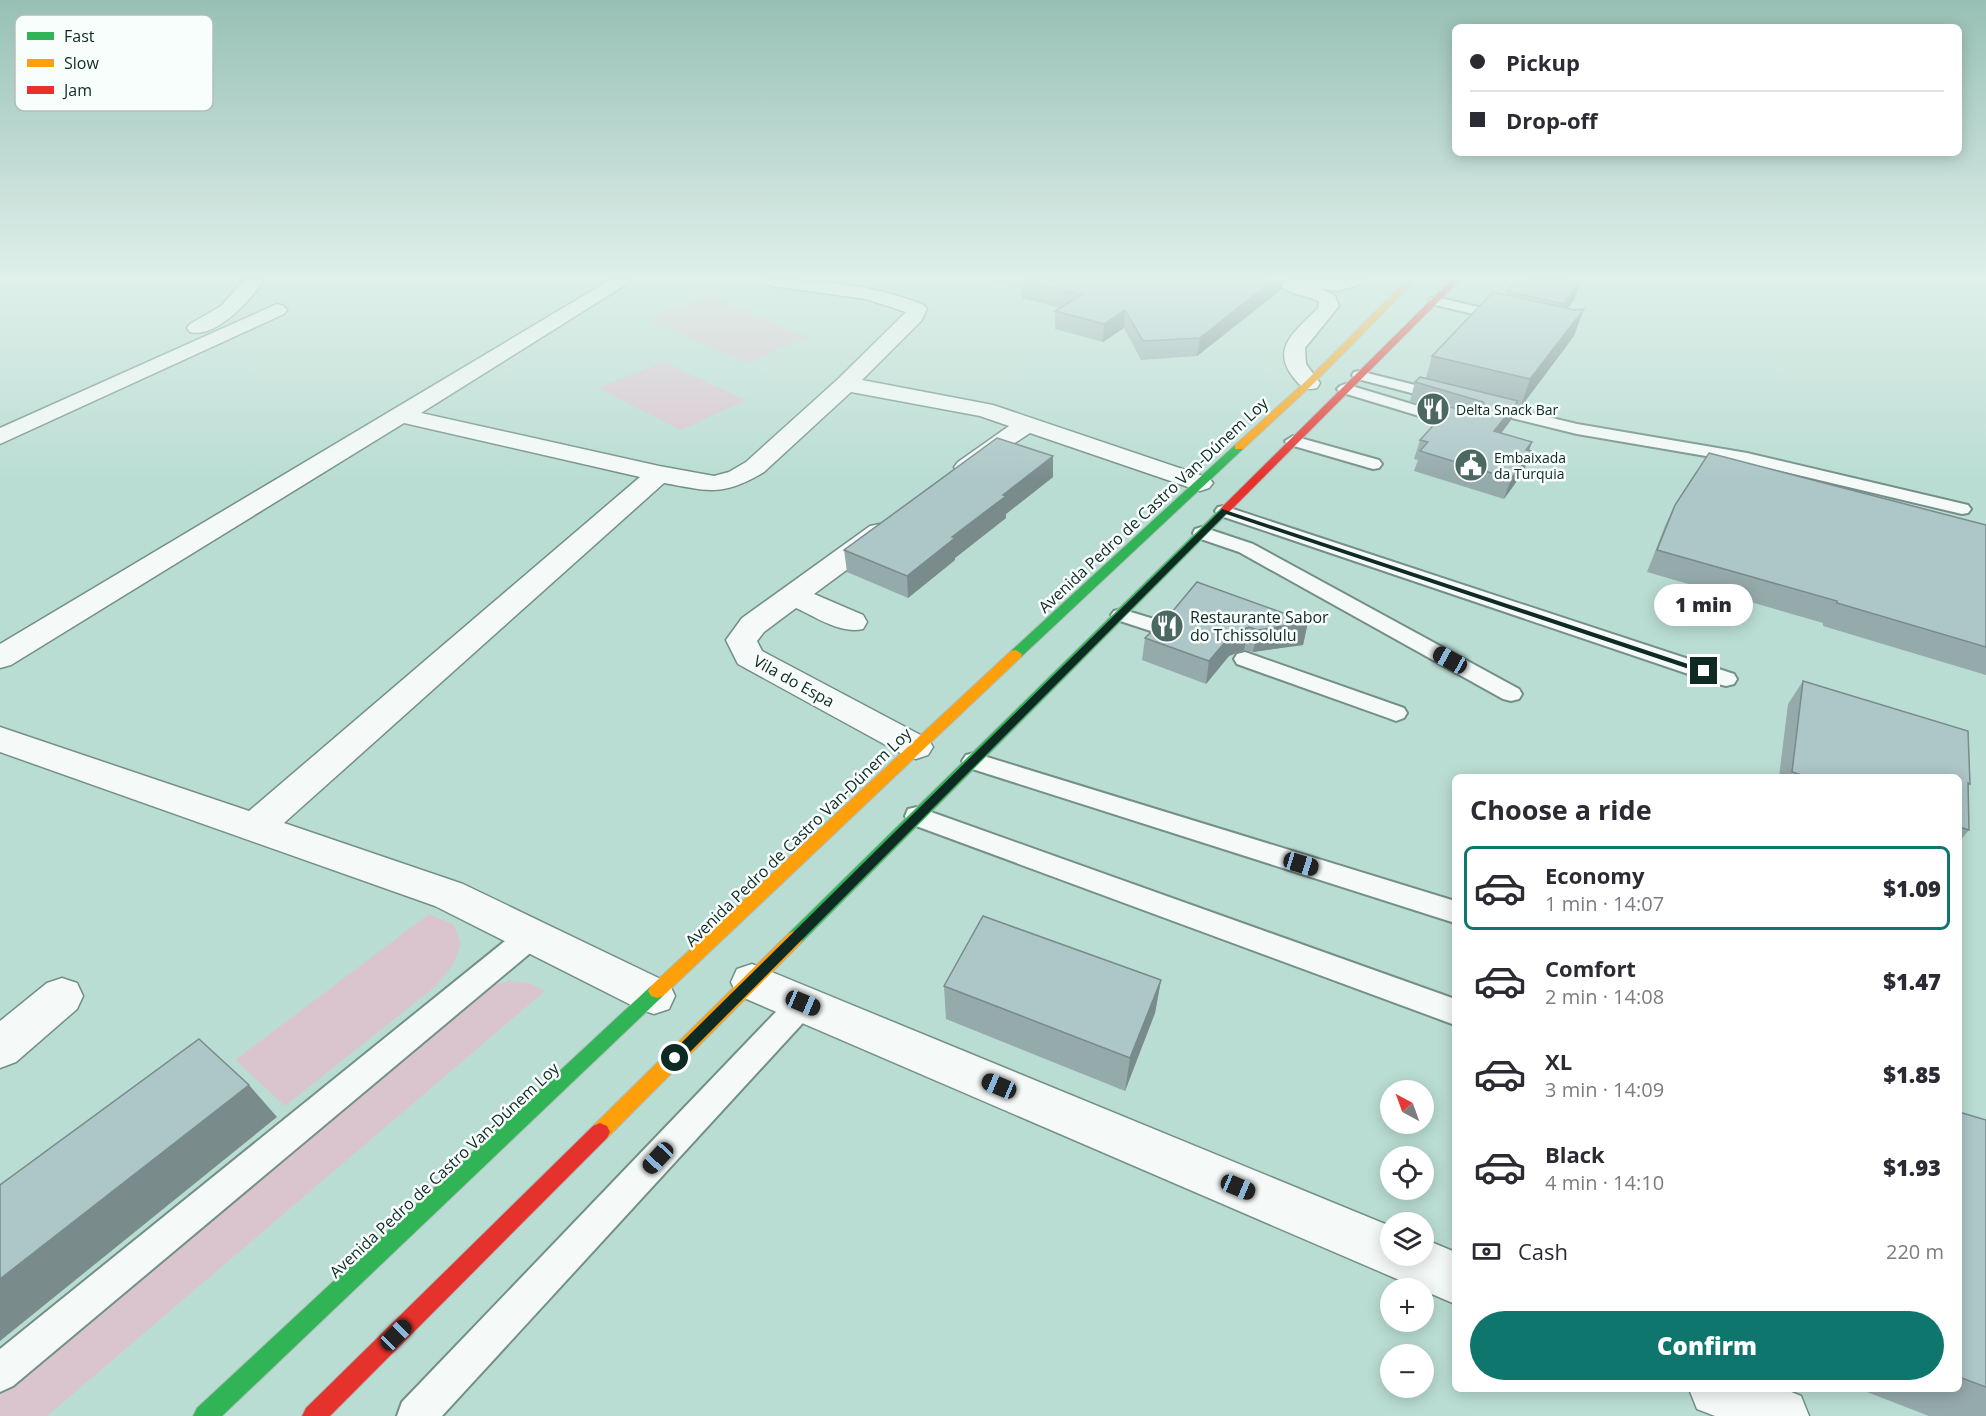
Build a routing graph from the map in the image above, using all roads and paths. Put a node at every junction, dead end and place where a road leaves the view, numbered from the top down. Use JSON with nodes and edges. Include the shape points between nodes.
{"nodes":[{"id":1,"x":158,"y":346,"type":"edge"},
{"id":2,"x":199,"y":346,"type":"edge"},
{"id":3,"x":517,"y":346,"type":"edge"},
{"id":4,"x":884,"y":346,"type":"edge"},
{"id":5,"x":1296,"y":346,"type":"edge"},
{"id":6,"x":1346,"y":346,"type":"edge"},
{"id":7,"x":1389,"y":346,"type":"edge"},
{"id":8,"x":1359,"y":375,"type":"junction"},
{"id":9,"x":1309,"y":383,"type":"junction"},
{"id":10,"x":846,"y":384,"type":"junction"},
{"id":11,"x":1341,"y":393,"type":"junction"},
{"id":12,"x":403,"y":416,"type":"junction"},
{"id":13,"x":1411,"y":418,"type":"dead end"},
{"id":14,"x":0,"y":420,"type":"edge"},
{"id":15,"x":1027,"y":426,"type":"junction"},
{"id":16,"x":1470,"y":426,"type":"edge"},
{"id":17,"x":0,"y":438,"type":"edge"},
{"id":18,"x":1293,"y":441,"type":"junction"},
{"id":19,"x":1373,"y":464,"type":"dead end"},
{"id":20,"x":659,"y":474,"type":"junction"},
{"id":21,"x":948,"y":482,"type":"edge"},
{"id":22,"x":1200,"y":483,"type":"junction"},
{"id":23,"x":1962,"y":509,"type":"dead end"},
{"id":24,"x":1224,"y":511,"type":"junction"},
{"id":25,"x":900,"y":517,"type":"edge"},
{"id":26,"x":1202,"y":533,"type":"junction"},
{"id":27,"x":794,"y":596,"type":"junction"},
{"id":28,"x":1120,"y":615,"type":"junction"},
{"id":29,"x":852,"y":622,"type":"dead end"},
{"id":30,"x":1160,"y":628,"type":"edge"},
{"id":31,"x":0,"y":658,"type":"edge"},
{"id":32,"x":1245,"y":659,"type":"dead end"},
{"id":33,"x":1726,"y":679,"type":"dead end"},
{"id":34,"x":1511,"y":694,"type":"dead end"},
{"id":35,"x":1396,"y":713,"type":"dead end"},
{"id":36,"x":0,"y":739,"type":"edge"},
{"id":37,"x":916,"y":747,"type":"junction"},
{"id":38,"x":974,"y":761,"type":"junction"},
{"id":39,"x":917,"y":816,"type":"junction"},
{"id":40,"x":254,"y":828,"type":"junction"},
{"id":41,"x":1452,"y":911,"type":"edge"},
{"id":42,"x":531,"y":936,"type":"junction"},
{"id":43,"x":752,"y":982,"type":"junction"},
{"id":44,"x":62,"y":996,"type":"dead end"},
{"id":45,"x":654,"y":996,"type":"junction"},
{"id":46,"x":803,"y":1003,"type":"junction"},
{"id":47,"x":1452,"y":1011,"type":"edge"},
{"id":48,"x":0,"y":1048,"type":"edge"},
{"id":49,"x":1380,"y":1247,"type":"edge"},
{"id":50,"x":1426,"y":1266,"type":"edge"},
{"id":51,"x":1452,"y":1277,"type":"edge"},
{"id":52,"x":0,"y":1373,"type":"edge"},
{"id":53,"x":1724,"y":1392,"type":"edge"},
{"id":54,"x":205,"y":1416,"type":"edge"},
{"id":55,"x":315,"y":1416,"type":"edge"},
{"id":56,"x":416,"y":1416,"type":"edge"},
{"id":57,"x":1781,"y":1416,"type":"edge"}],
"edges":[{"from":1,"to":14,"type":"street"},
{"from":2,"to":17,"type":"street"},
{"from":3,"to":12,"type":"street"},
{"from":4,"to":10,"type":"street"},
{"from":5,"to":9,"type":"street","via":[[1294,363]]},
{"from":6,"to":9,"type":"highway","name":"Avenida Pedro de Castro Van-Dúnem Loy"},
{"from":7,"to":8,"type":"highway"},
{"from":8,"to":11,"type":"highway"},
{"from":8,"to":23,"type":"lane","via":[[1577,429],[1747,458]]},
{"from":9,"to":22,"type":"highway","name":"Avenida Pedro de Castro Van-Dúnem Loy"},
{"from":10,"to":15,"type":"street","via":[[985,410]]},
{"from":10,"to":20,"type":"street","via":[[755,467],[738,477],[715,484]]},
{"from":11,"to":13,"type":"lane"},
{"from":11,"to":16,"type":"lane"},
{"from":11,"to":18,"type":"highway"},
{"from":12,"to":20,"type":"street"},
{"from":12,"to":31,"type":"street"},
{"from":15,"to":21,"type":"street","via":[[995,445]]},
{"from":15,"to":22,"type":"street"},
{"from":18,"to":19,"type":"lane"},
{"from":18,"to":24,"type":"highway"},
{"from":20,"to":40,"type":"street"},
{"from":22,"to":37,"type":"highway","name":"Avenida Pedro de Castro Van-Dúnem Loy"},
{"from":24,"to":26,"type":"highway"},
{"from":24,"to":33,"type":"lane"},
{"from":25,"to":27,"type":"street","name":"Vila do Espa"},
{"from":26,"to":28,"type":"highway"},
{"from":26,"to":34,"type":"lane","via":[[1246,548]]},
{"from":27,"to":29,"type":"street"},
{"from":27,"to":37,"type":"street","name":"Vila do Espa","via":[[753,625],[741,640],[748,657]]},
{"from":28,"to":30,"type":"lane"},
{"from":28,"to":38,"type":"highway"},
{"from":32,"to":35,"type":"lane"},
{"from":36,"to":40,"type":"street"},
{"from":37,"to":45,"type":"highway","name":"Avenida Pedro de Castro Van-Dúnem Loy"},
{"from":38,"to":39,"type":"highway"},
{"from":38,"to":41,"type":"lane"},
{"from":39,"to":43,"type":"highway"},
{"from":39,"to":47,"type":"lane"},
{"from":40,"to":42,"type":"street","via":[[449,896]]},
{"from":42,"to":45,"type":"street"},
{"from":42,"to":52,"type":"lane"},
{"from":43,"to":46,"type":"street"},
{"from":43,"to":55,"type":"highway"},
{"from":44,"to":48,"type":"street"},
{"from":45,"to":54,"type":"highway","name":"Avenida Pedro de Castro Van-Dúnem Loy"},
{"from":46,"to":49,"type":"street"},
{"from":46,"to":56,"type":"lane"},
{"from":50,"to":51,"type":"street"},
{"from":53,"to":57,"type":"street"}]}
